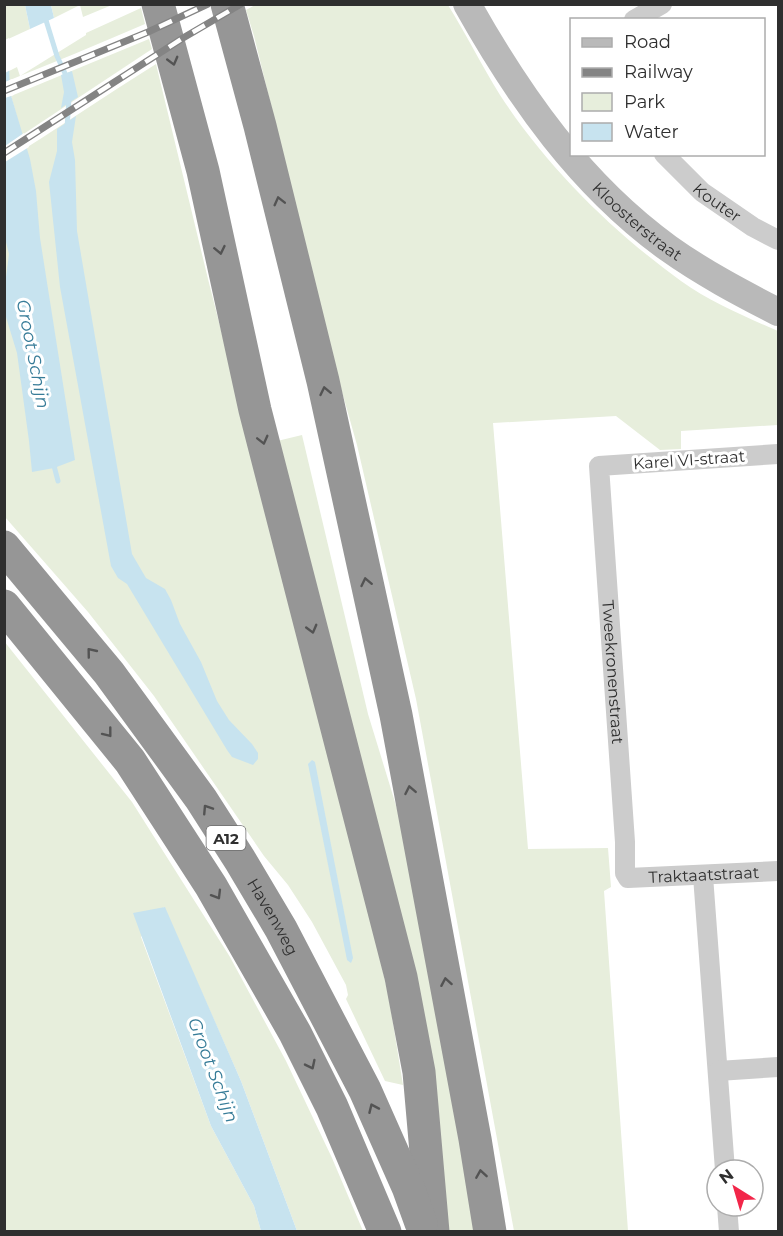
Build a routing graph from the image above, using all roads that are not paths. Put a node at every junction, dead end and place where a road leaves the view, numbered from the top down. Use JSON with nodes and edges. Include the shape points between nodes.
{"nodes":[{"id":1,"x":158,"y":4,"type":"edge"},
{"id":2,"x":227,"y":4,"type":"edge"},
{"id":3,"x":467,"y":4,"type":"edge"},
{"id":4,"x":662,"y":4,"type":"edge"},
{"id":5,"x":638,"y":18,"type":"edge"},
{"id":6,"x":570,"y":155,"type":"edge"},
{"id":7,"x":570,"y":156,"type":"edge"},
{"id":8,"x":666,"y":156,"type":"edge"},
{"id":9,"x":778,"y":240,"type":"edge"},
{"id":10,"x":778,"y":312,"type":"edge"},
{"id":11,"x":778,"y":454,"type":"edge"},
{"id":12,"x":599,"y":466,"type":"joint"},
{"id":13,"x":4,"y":547,"type":"edge"},
{"id":14,"x":4,"y":606,"type":"edge"},
{"id":15,"x":778,"y":871,"type":"edge"},
{"id":16,"x":703,"y":876,"type":"junction"},
{"id":17,"x":628,"y":878,"type":"joint"},
{"id":18,"x":778,"y":1067,"type":"edge"},
{"id":19,"x":718,"y":1071,"type":"junction"},
{"id":20,"x":724,"y":1158,"type":"edge"},
{"id":21,"x":385,"y":1232,"type":"edge"},
{"id":22,"x":424,"y":1232,"type":"edge"},
{"id":23,"x":433,"y":1232,"type":"edge"},
{"id":24,"x":490,"y":1232,"type":"edge"}],
"edges":[{"from":1,"to":23,"type":"highway","one_way":true,"via":[[203,171],[255,410],[401,977],[419,1072]]},
{"from":24,"to":2,"type":"highway","one_way":true,"via":[[396,715],[323,381]]},
{"from":3,"to":6,"type":"main road","name":"Kloosterstraat","via":[[520,91]]},
{"from":4,"to":5,"type":"street"},
{"from":7,"to":10,"type":"main road","name":"Kloosterstraat","via":[[631,219],[668,248]]},
{"from":8,"to":9,"type":"street","name":"Kouter","via":[[702,192]]},
{"from":11,"to":12,"type":"street","name":"Karel VI-straat"},
{"from":12,"to":17,"type":"street","name":"Tweekronenstraat"},
{"from":22,"to":13,"type":"highway","name":"Havenweg","number":"A12","one_way":true,"via":[[365,1090],[240,860],[129,701]]},
{"from":14,"to":21,"type":"highway","number":"A12","one_way":true,"via":[[130,762],[211,886],[295,1033],[332,1107]]},
{"from":15,"to":16,"type":"street","name":"Traktaatstraat"},
{"from":16,"to":17,"type":"street","name":"Traktaatstraat"},
{"from":16,"to":19,"type":"street"},
{"from":18,"to":19,"type":"street"},
{"from":19,"to":20,"type":"street"}]}
